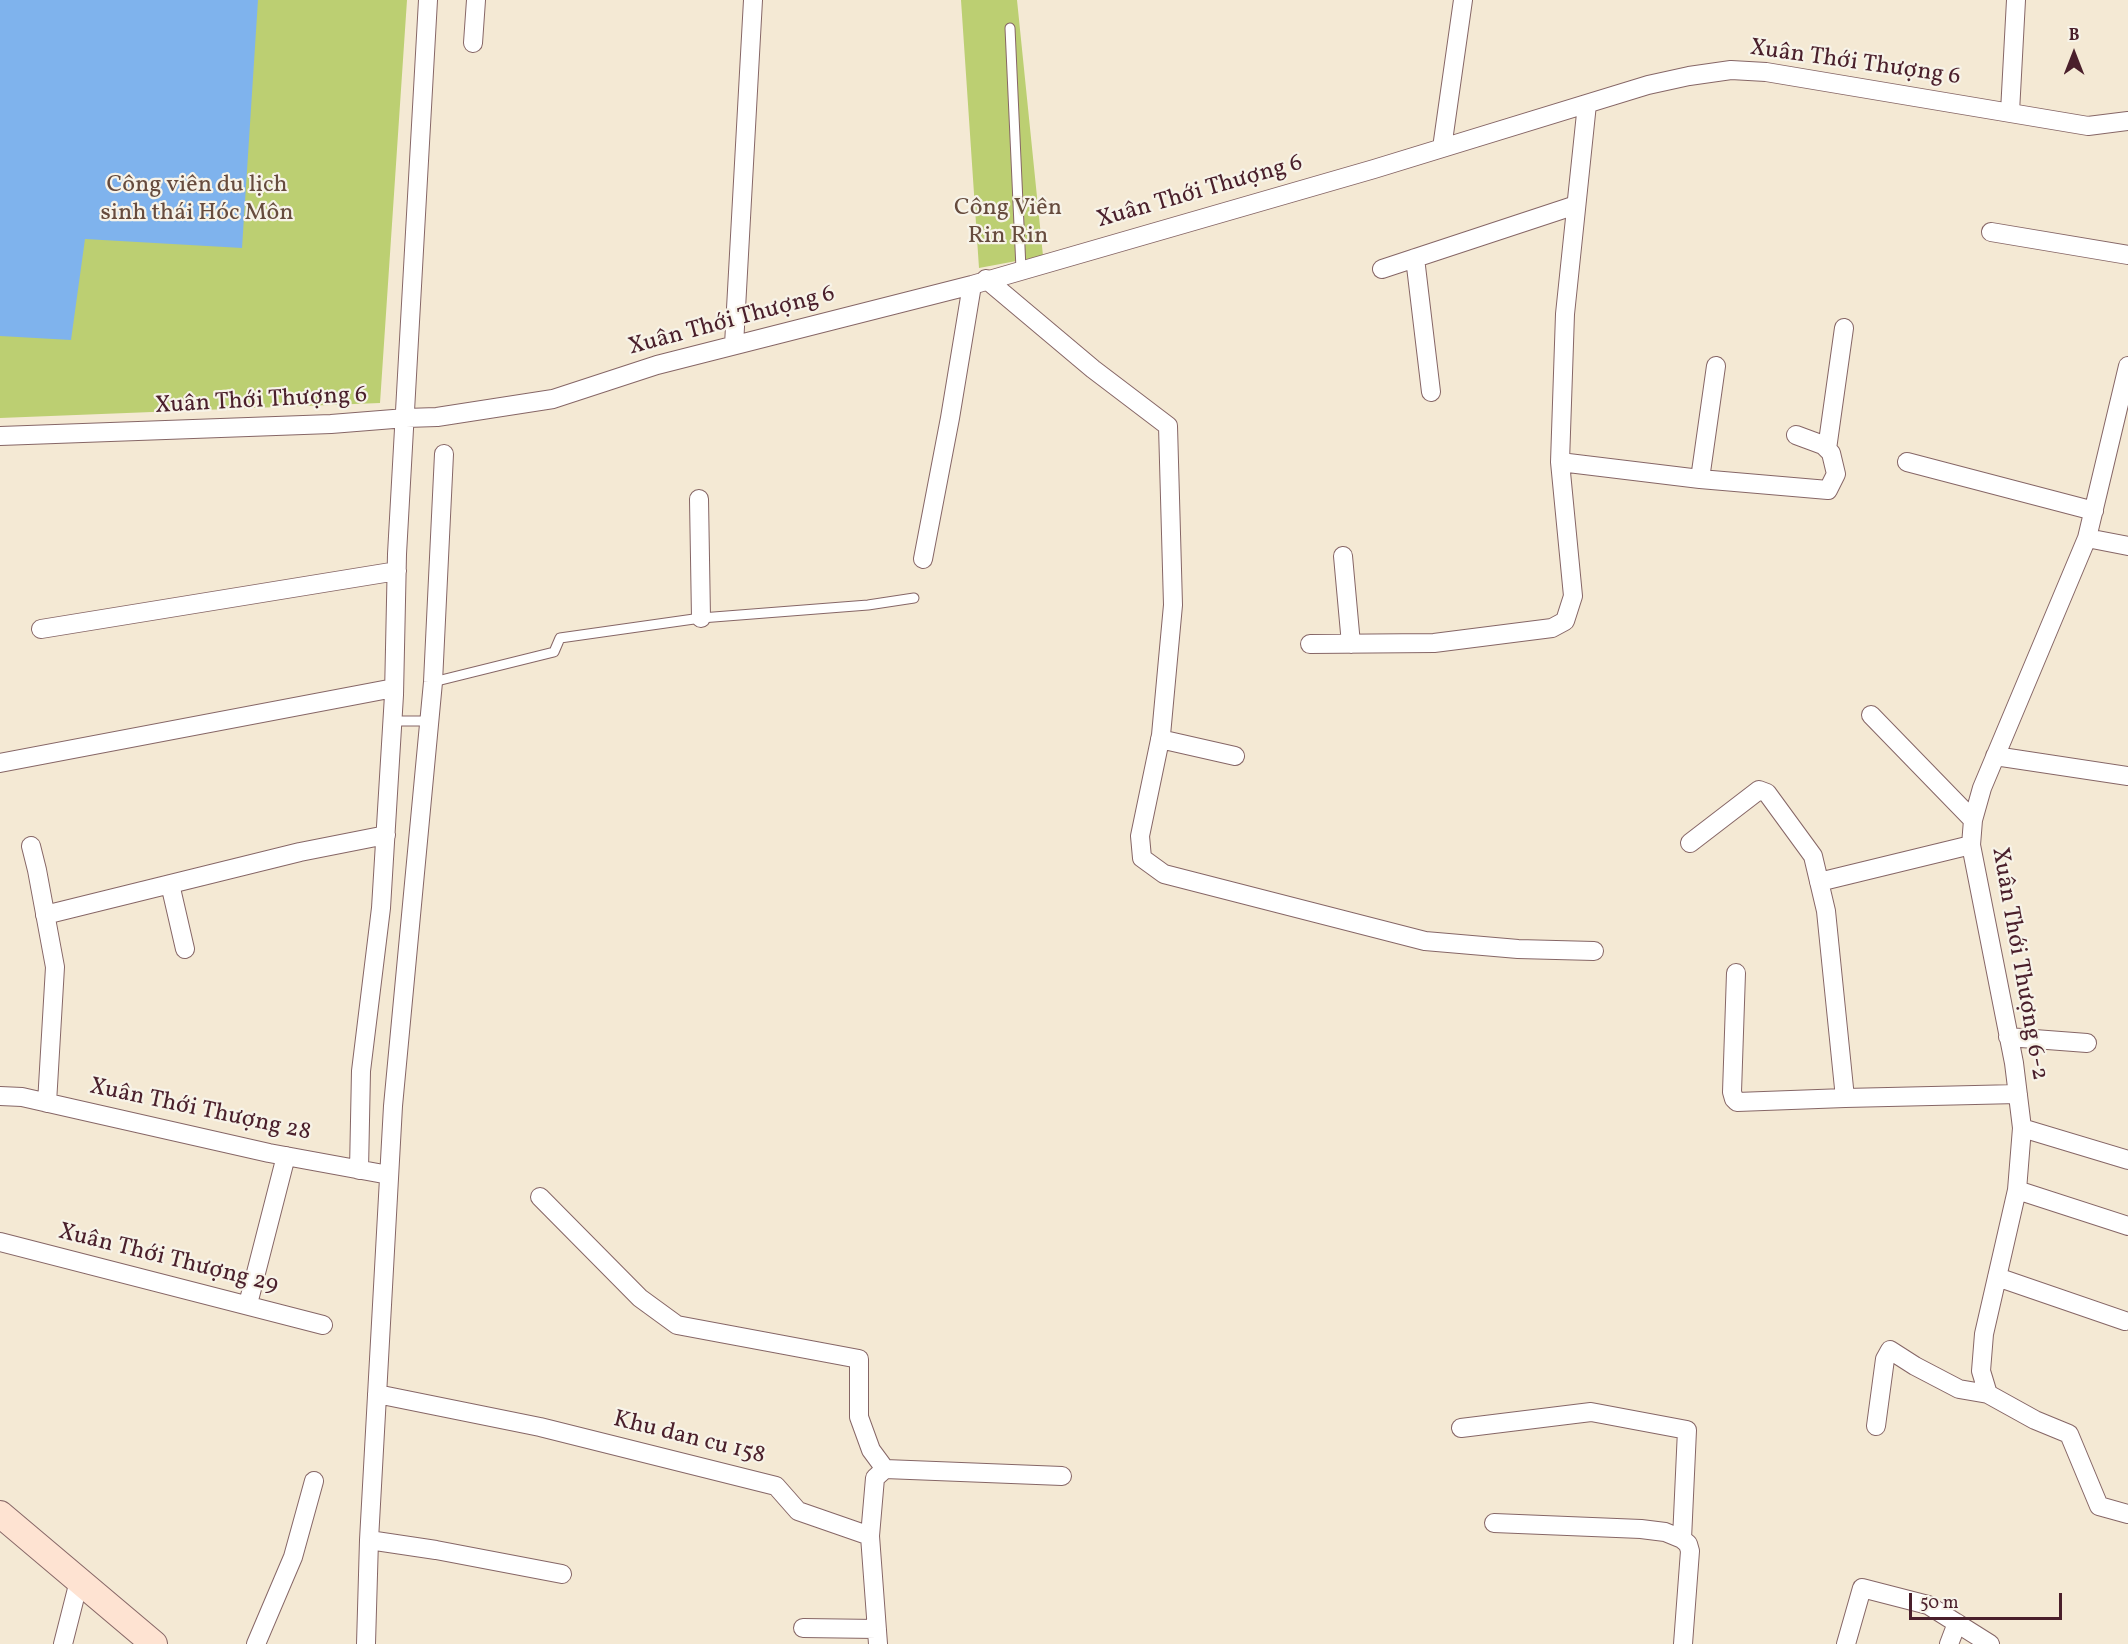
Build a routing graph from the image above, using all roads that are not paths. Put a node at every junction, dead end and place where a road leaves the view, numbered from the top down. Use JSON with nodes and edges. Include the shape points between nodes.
{"nodes":[{"id":1,"x":428,"y":0,"type":"edge"},
{"id":2,"x":476,"y":0,"type":"edge"},
{"id":3,"x":753,"y":0,"type":"edge"},
{"id":4,"x":1463,"y":0,"type":"edge"},
{"id":5,"x":2016,"y":0,"type":"edge"},
{"id":6,"x":1010,"y":28,"type":"dead end"},
{"id":7,"x":473,"y":43,"type":"dead end"},
{"id":8,"x":1587,"y":104,"type":"junction"},
{"id":9,"x":2010,"y":112,"type":"junction"},
{"id":10,"x":2128,"y":121,"type":"edge"},
{"id":11,"x":1442,"y":148,"type":"junction"},
{"id":12,"x":1576,"y":205,"type":"junction"},
{"id":13,"x":1991,"y":232,"type":"dead end"},
{"id":14,"x":2128,"y":255,"type":"edge"},
{"id":15,"x":1415,"y":258,"type":"junction"},
{"id":16,"x":1021,"y":269,"type":"junction"},
{"id":17,"x":1383,"y":269,"type":"dead end"},
{"id":18,"x":979,"y":282,"type":"junction"},
{"id":19,"x":1844,"y":328,"type":"dead end"},
{"id":20,"x":734,"y":345,"type":"junction"},
{"id":21,"x":1716,"y":366,"type":"dead end"},
{"id":22,"x":2128,"y":366,"type":"edge"},
{"id":23,"x":1431,"y":392,"type":"dead end"},
{"id":24,"x":406,"y":418,"type":"junction"},
{"id":25,"x":1796,"y":435,"type":"dead end"},
{"id":26,"x":0,"y":436,"type":"edge"},
{"id":27,"x":1827,"y":449,"type":"junction"},
{"id":28,"x":444,"y":454,"type":"dead end"},
{"id":29,"x":1560,"y":462,"type":"junction"},
{"id":30,"x":1907,"y":462,"type":"dead end"},
{"id":31,"x":1700,"y":479,"type":"junction"},
{"id":32,"x":699,"y":499,"type":"dead end"},
{"id":33,"x":2094,"y":511,"type":"junction"},
{"id":34,"x":2087,"y":538,"type":"junction"},
{"id":35,"x":2128,"y":546,"type":"edge"},
{"id":36,"x":1343,"y":556,"type":"dead end"},
{"id":37,"x":923,"y":559,"type":"dead end"},
{"id":38,"x":397,"y":571,"type":"junction"},
{"id":39,"x":914,"y":598,"type":"dead end"},
{"id":40,"x":701,"y":618,"type":"junction"},
{"id":41,"x":41,"y":629,"type":"dead end"},
{"id":42,"x":1310,"y":644,"type":"dead end"},
{"id":43,"x":1351,"y":644,"type":"junction"},
{"id":44,"x":433,"y":682,"type":"junction"},
{"id":45,"x":394,"y":688,"type":"junction"},
{"id":46,"x":1871,"y":715,"type":"dead end"},
{"id":47,"x":392,"y":721,"type":"junction"},
{"id":48,"x":429,"y":721,"type":"junction"},
{"id":49,"x":1160,"y":739,"type":"junction"},
{"id":50,"x":1234,"y":756,"type":"dead end"},
{"id":51,"x":1995,"y":756,"type":"junction"},
{"id":52,"x":0,"y":763,"type":"edge"},
{"id":53,"x":2128,"y":776,"type":"edge"},
{"id":54,"x":1973,"y":820,"type":"junction"},
{"id":55,"x":386,"y":834,"type":"junction"},
{"id":56,"x":1690,"y":843,"type":"dead end"},
{"id":57,"x":1971,"y":845,"type":"junction"},
{"id":58,"x":31,"y":846,"type":"dead end"},
{"id":59,"x":1819,"y":882,"type":"junction"},
{"id":60,"x":170,"y":884,"type":"junction"},
{"id":61,"x":45,"y":915,"type":"junction"},
{"id":62,"x":185,"y":949,"type":"dead end"},
{"id":63,"x":1594,"y":951,"type":"dead end"},
{"id":64,"x":1736,"y":973,"type":"dead end"},
{"id":65,"x":2008,"y":1036,"type":"junction"},
{"id":66,"x":2087,"y":1043,"type":"dead end"},
{"id":67,"x":2018,"y":1094,"type":"junction"},
{"id":68,"x":0,"y":1096,"type":"edge"},
{"id":69,"x":1845,"y":1098,"type":"junction"},
{"id":70,"x":47,"y":1102,"type":"junction"},
{"id":71,"x":2022,"y":1128,"type":"junction"},
{"id":72,"x":285,"y":1156,"type":"junction"},
{"id":73,"x":2128,"y":1160,"type":"edge"},
{"id":74,"x":359,"y":1170,"type":"junction"},
{"id":75,"x":389,"y":1175,"type":"junction"},
{"id":76,"x":2017,"y":1190,"type":"junction"},
{"id":77,"x":540,"y":1197,"type":"dead end"},
{"id":78,"x":2128,"y":1226,"type":"edge"},
{"id":79,"x":0,"y":1242,"type":"edge"},
{"id":80,"x":1997,"y":1277,"type":"junction"},
{"id":81,"x":248,"y":1304,"type":"junction"},
{"id":82,"x":2126,"y":1321,"type":"dead end"},
{"id":83,"x":323,"y":1325,"type":"dead end"},
{"id":84,"x":377,"y":1394,"type":"junction"},
{"id":85,"x":1988,"y":1394,"type":"junction"},
{"id":86,"x":1876,"y":1426,"type":"dead end"},
{"id":87,"x":1461,"y":1428,"type":"dead end"},
{"id":88,"x":885,"y":1470,"type":"junction"},
{"id":89,"x":1062,"y":1476,"type":"dead end"},
{"id":90,"x":314,"y":1481,"type":"dead end"},
{"id":91,"x":0,"y":1514,"type":"edge"},
{"id":92,"x":2128,"y":1514,"type":"edge"},
{"id":93,"x":1494,"y":1522,"type":"dead end"},
{"id":94,"x":870,"y":1536,"type":"junction"},
{"id":95,"x":1682,"y":1539,"type":"junction"},
{"id":96,"x":369,"y":1540,"type":"junction"},
{"id":97,"x":562,"y":1574,"type":"dead end"},
{"id":98,"x":79,"y":1581,"type":"junction"},
{"id":99,"x":1957,"y":1623,"type":"junction"},
{"id":100,"x":803,"y":1628,"type":"dead end"},
{"id":101,"x":877,"y":1636,"type":"edge"},
{"id":102,"x":63,"y":1644,"type":"edge"},
{"id":103,"x":154,"y":1644,"type":"edge"},
{"id":104,"x":256,"y":1644,"type":"edge"},
{"id":105,"x":366,"y":1644,"type":"edge"},
{"id":106,"x":1683,"y":1644,"type":"edge"},
{"id":107,"x":1846,"y":1644,"type":"edge"},
{"id":108,"x":1949,"y":1644,"type":"edge"},
{"id":109,"x":1990,"y":1644,"type":"edge"}],
"edges":[{"from":1,"to":24,"type":"street"},
{"from":2,"to":7,"type":"street"},
{"from":3,"to":20,"type":"street"},
{"from":4,"to":11,"type":"street"},
{"from":5,"to":9,"type":"street"},
{"from":6,"to":16,"type":"lane"},
{"from":8,"to":9,"type":"street","name":"Xuân Thới Thượng 6","via":[[1648,85],[1731,70],[1766,72]]},
{"from":8,"to":11,"type":"street","name":"Xuân Thới Thượng 6"},
{"from":8,"to":12,"type":"street"},
{"from":9,"to":10,"type":"street","name":"Xuân Thới Thượng 6","via":[[2088,126]]},
{"from":11,"to":16,"type":"street","name":"Xuân Thới Thượng 6"},
{"from":12,"to":15,"type":"street"},
{"from":12,"to":29,"type":"street","via":[[1565,314]]},
{"from":13,"to":14,"type":"street"},
{"from":15,"to":17,"type":"street"},
{"from":15,"to":23,"type":"street"},
{"from":16,"to":18,"type":"street","name":"Xuân Thới Thượng 6"},
{"from":18,"to":20,"type":"street","name":"Xuân Thới Thượng 6"},
{"from":18,"to":37,"type":"street"},
{"from":18,"to":49,"type":"street","via":[[1168,426],[1173,605]]},
{"from":19,"to":27,"type":"street"},
{"from":20,"to":24,"type":"street","name":"Xuân Thới Thượng 6","via":[[554,399]]},
{"from":21,"to":31,"type":"street"},
{"from":22,"to":33,"type":"street","name":"Xuân Thới Thượng 6-2"},
{"from":24,"to":26,"type":"street","name":"Xuân Thới Thượng 6"},
{"from":24,"to":38,"type":"street"},
{"from":25,"to":27,"type":"street"},
{"from":27,"to":31,"type":"street","via":[[1836,474],[1828,490]]},
{"from":28,"to":44,"type":"street"},
{"from":29,"to":31,"type":"street"},
{"from":29,"to":43,"type":"street","via":[[1574,596],[1565,621],[1552,628],[1434,643]]},
{"from":30,"to":33,"type":"street"},
{"from":32,"to":40,"type":"street"},
{"from":33,"to":34,"type":"street","name":"Xuân Thới Thượng 6-2"},
{"from":34,"to":35,"type":"street"},
{"from":34,"to":51,"type":"street","name":"Xuân Thới Thượng 6-2"},
{"from":36,"to":43,"type":"street"},
{"from":38,"to":41,"type":"street"},
{"from":38,"to":45,"type":"street"},
{"from":39,"to":40,"type":"lane"},
{"from":40,"to":44,"type":"lane","via":[[560,638],[554,652]]},
{"from":42,"to":43,"type":"street"},
{"from":44,"to":48,"type":"street"},
{"from":45,"to":47,"type":"street"},
{"from":45,"to":52,"type":"street"},
{"from":46,"to":54,"type":"street"},
{"from":47,"to":48,"type":"lane"},
{"from":47,"to":55,"type":"street"},
{"from":48,"to":75,"type":"street"},
{"from":49,"to":50,"type":"street"},
{"from":49,"to":63,"type":"street","via":[[1140,836],[1142,858],[1164,874],[1425,941]]},
{"from":51,"to":53,"type":"street"},
{"from":51,"to":54,"type":"street","name":"Xuân Thới Thượng 6-2"},
{"from":54,"to":57,"type":"street","name":"Xuân Thới Thượng 6-2"},
{"from":55,"to":60,"type":"street"},
{"from":55,"to":74,"type":"street","via":[[361,1071]]},
{"from":56,"to":59,"type":"street","via":[[1759,790],[1767,793],[1814,856]]},
{"from":57,"to":59,"type":"street"},
{"from":57,"to":65,"type":"street","name":"Xuân Thới Thượng 6-2"},
{"from":58,"to":61,"type":"street"},
{"from":59,"to":69,"type":"street","via":[[1826,911]]},
{"from":60,"to":61,"type":"street"},
{"from":60,"to":62,"type":"street"},
{"from":61,"to":70,"type":"street","via":[[55,968]]},
{"from":64,"to":69,"type":"street","via":[[1734,1100]]},
{"from":65,"to":66,"type":"street"},
{"from":65,"to":67,"type":"street","name":"Xuân Thới Thượng 6-2"},
{"from":67,"to":69,"type":"street"},
{"from":67,"to":71,"type":"street","name":"Xuân Thới Thượng 6-2"},
{"from":68,"to":70,"type":"street","name":"Xuân Thới Thượng 28"},
{"from":70,"to":72,"type":"street","name":"Xuân Thới Thượng 28"},
{"from":71,"to":73,"type":"street"},
{"from":71,"to":76,"type":"street","name":"Xuân Thới Thượng 6-2"},
{"from":72,"to":74,"type":"street","name":"Xuân Thới Thượng 28"},
{"from":72,"to":81,"type":"street"},
{"from":74,"to":75,"type":"street","name":"Xuân Thới Thượng 28"},
{"from":75,"to":84,"type":"street"},
{"from":76,"to":78,"type":"street"},
{"from":76,"to":80,"type":"street","name":"Xuân Thới Thượng 6-2"},
{"from":77,"to":88,"type":"street","via":[[639,1298],[676,1325],[859,1359],[859,1417],[871,1450]]},
{"from":79,"to":81,"type":"street","name":"Xuân Thới Thượng 29"},
{"from":80,"to":82,"type":"street"},
{"from":80,"to":85,"type":"street","name":"Xuân Thới Thượng 6-2","via":[[1984,1334],[1981,1371]]},
{"from":81,"to":83,"type":"street","name":"Xuân Thới Thượng 29"},
{"from":84,"to":94,"type":"street","name":"Khu dan cu 158","via":[[540,1427],[776,1486],[798,1511]]},
{"from":84,"to":96,"type":"street"},
{"from":85,"to":86,"type":"street","via":[[1959,1389],[1890,1350],[1885,1359]]},
{"from":85,"to":92,"type":"street","via":[[2069,1434],[2099,1506]]},
{"from":87,"to":95,"type":"street","via":[[1591,1412],[1687,1430]]},
{"from":88,"to":89,"type":"street"},
{"from":88,"to":94,"type":"street","via":[[875,1478]]},
{"from":90,"to":104,"type":"street","via":[[293,1557]]},
{"from":91,"to":98,"type":"main road"},
{"from":93,"to":95,"type":"street","via":[[1641,1529]]},
{"from":94,"to":101,"type":"street"},
{"from":95,"to":106,"type":"street","via":[[1690,1551]]},
{"from":96,"to":97,"type":"street"},
{"from":96,"to":105,"type":"street"},
{"from":98,"to":102,"type":"street"},
{"from":98,"to":103,"type":"main road"},
{"from":99,"to":107,"type":"street","via":[[1928,1605],[1862,1588]]},
{"from":99,"to":108,"type":"street"},
{"from":99,"to":109,"type":"street"},
{"from":100,"to":101,"type":"street"}]}
